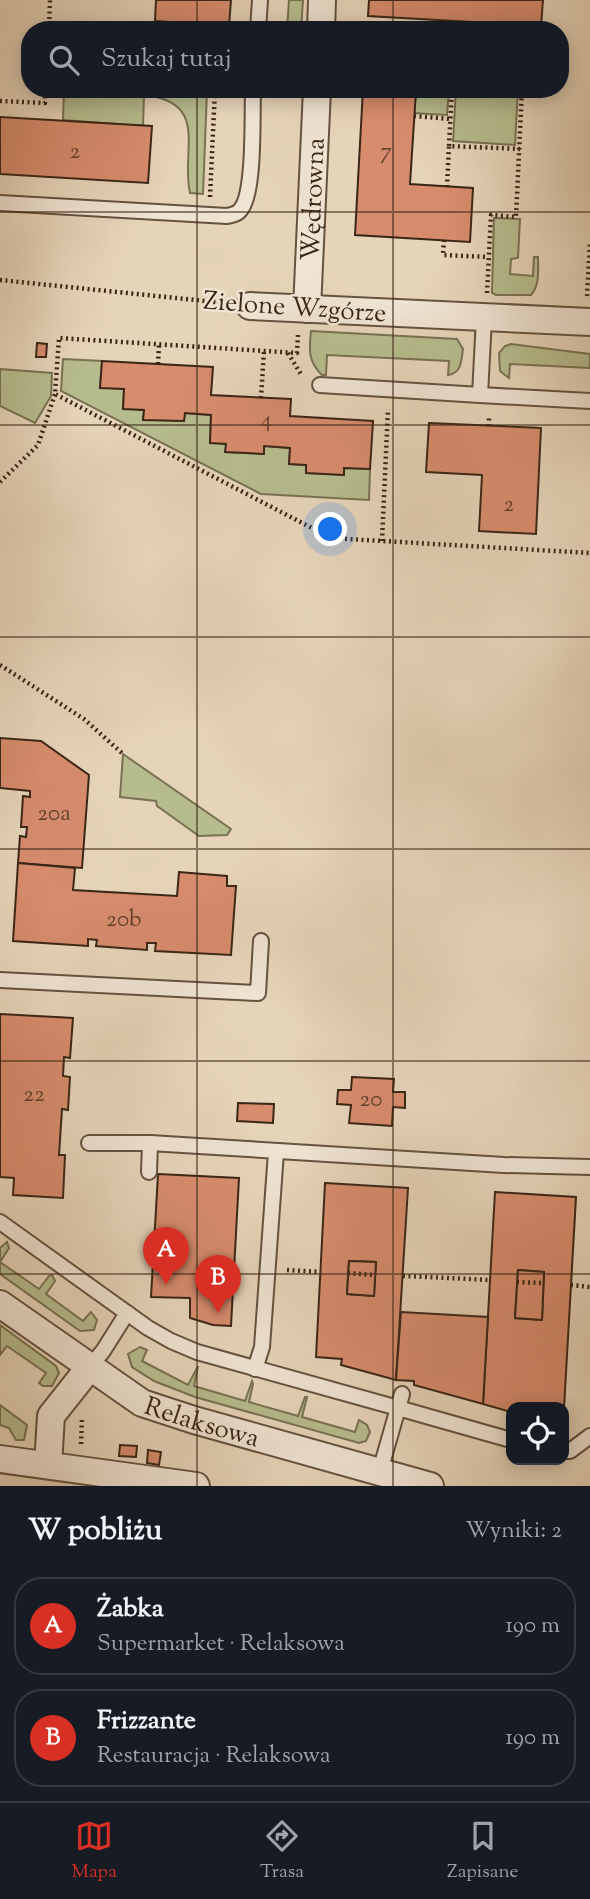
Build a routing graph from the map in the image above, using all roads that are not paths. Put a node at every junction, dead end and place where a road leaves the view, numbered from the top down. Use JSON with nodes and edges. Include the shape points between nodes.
{"nodes":[{"id":1,"x":260,"y":0,"type":"edge"},
{"id":2,"x":323,"y":0,"type":"edge"},
{"id":3,"x":259,"y":21,"type":"edge"},
{"id":4,"x":322,"y":21,"type":"edge"},
{"id":5,"x":253,"y":98,"type":"edge"},
{"id":6,"x":316,"y":98,"type":"edge"},
{"id":7,"x":0,"y":203,"type":"edge"},
{"id":8,"x":250,"y":306,"type":"road end"},
{"id":9,"x":485,"y":309,"type":"junction"},
{"id":10,"x":588,"y":309,"type":"edge"},
{"id":11,"x":303,"y":318,"type":"junction"},
{"id":12,"x":320,"y":385,"type":"dead end"},
{"id":13,"x":480,"y":395,"type":"junction"},
{"id":14,"x":590,"y":401,"type":"edge"},
{"id":15,"x":261,"y":941,"type":"dead end"},
{"id":16,"x":0,"y":980,"type":"edge"},
{"id":17,"x":89,"y":1143,"type":"dead end"},
{"id":18,"x":150,"y":1143,"type":"junction"},
{"id":19,"x":276,"y":1152,"type":"junction"},
{"id":20,"x":590,"y":1167,"type":"edge"},
{"id":21,"x":149,"y":1172,"type":"dead end"},
{"id":22,"x":0,"y":1222,"type":"edge"},
{"id":23,"x":0,"y":1304,"type":"edge"},
{"id":24,"x":127,"y":1313,"type":"junction"},
{"id":25,"x":89,"y":1368,"type":"junction"},
{"id":26,"x":255,"y":1369,"type":"junction"},
{"id":27,"x":400,"y":1401,"type":"junction"},
{"id":28,"x":590,"y":1436,"type":"edge"},
{"id":29,"x":506,"y":1438,"type":"edge"},
{"id":30,"x":569,"y":1451,"type":"edge"},
{"id":31,"x":0,"y":1459,"type":"edge"},
{"id":32,"x":48,"y":1465,"type":"junction"},
{"id":33,"x":380,"y":1471,"type":"junction"},
{"id":34,"x":196,"y":1486,"type":"edge"},
{"id":35,"x":430,"y":1486,"type":"edge"}],
"edges":[{"from":1,"to":3,"type":"lane"},
{"from":2,"to":4,"type":"street"},
{"from":5,"to":7,"type":"lane","via":[[249,189],[236,214]]},
{"from":6,"to":11,"type":"street","name":"Wędrowna"},
{"from":8,"to":11,"type":"street","name":"Zielone Wzgórze"},
{"from":9,"to":10,"type":"street","name":"Zielone Wzgórze"},
{"from":9,"to":11,"type":"street","name":"Zielone Wzgórze"},
{"from":9,"to":13,"type":"lane"},
{"from":12,"to":13,"type":"lane"},
{"from":13,"to":14,"type":"lane"},
{"from":15,"to":16,"type":"lane","via":[[258,993]]},
{"from":17,"to":18,"type":"lane"},
{"from":18,"to":19,"type":"lane"},
{"from":18,"to":21,"type":"lane"},
{"from":19,"to":20,"type":"lane"},
{"from":19,"to":26,"type":"lane","via":[[262,1347]]},
{"from":22,"to":24,"type":"lane"},
{"from":23,"to":25,"type":"street","name":"Relaksowa"},
{"from":24,"to":25,"type":"lane"},
{"from":24,"to":26,"type":"lane","via":[[197,1352]]},
{"from":25,"to":32,"type":"street","via":[[51,1416]]},
{"from":25,"to":33,"type":"street","name":"Relaksowa","via":[[142,1404]]},
{"from":26,"to":27,"type":"lane"},
{"from":27,"to":29,"type":"lane"},
{"from":27,"to":33,"type":"lane"},
{"from":28,"to":30,"type":"lane"},
{"from":31,"to":32,"type":"street"},
{"from":32,"to":34,"type":"street"},
{"from":33,"to":35,"type":"street","name":"Relaksowa"}]}
